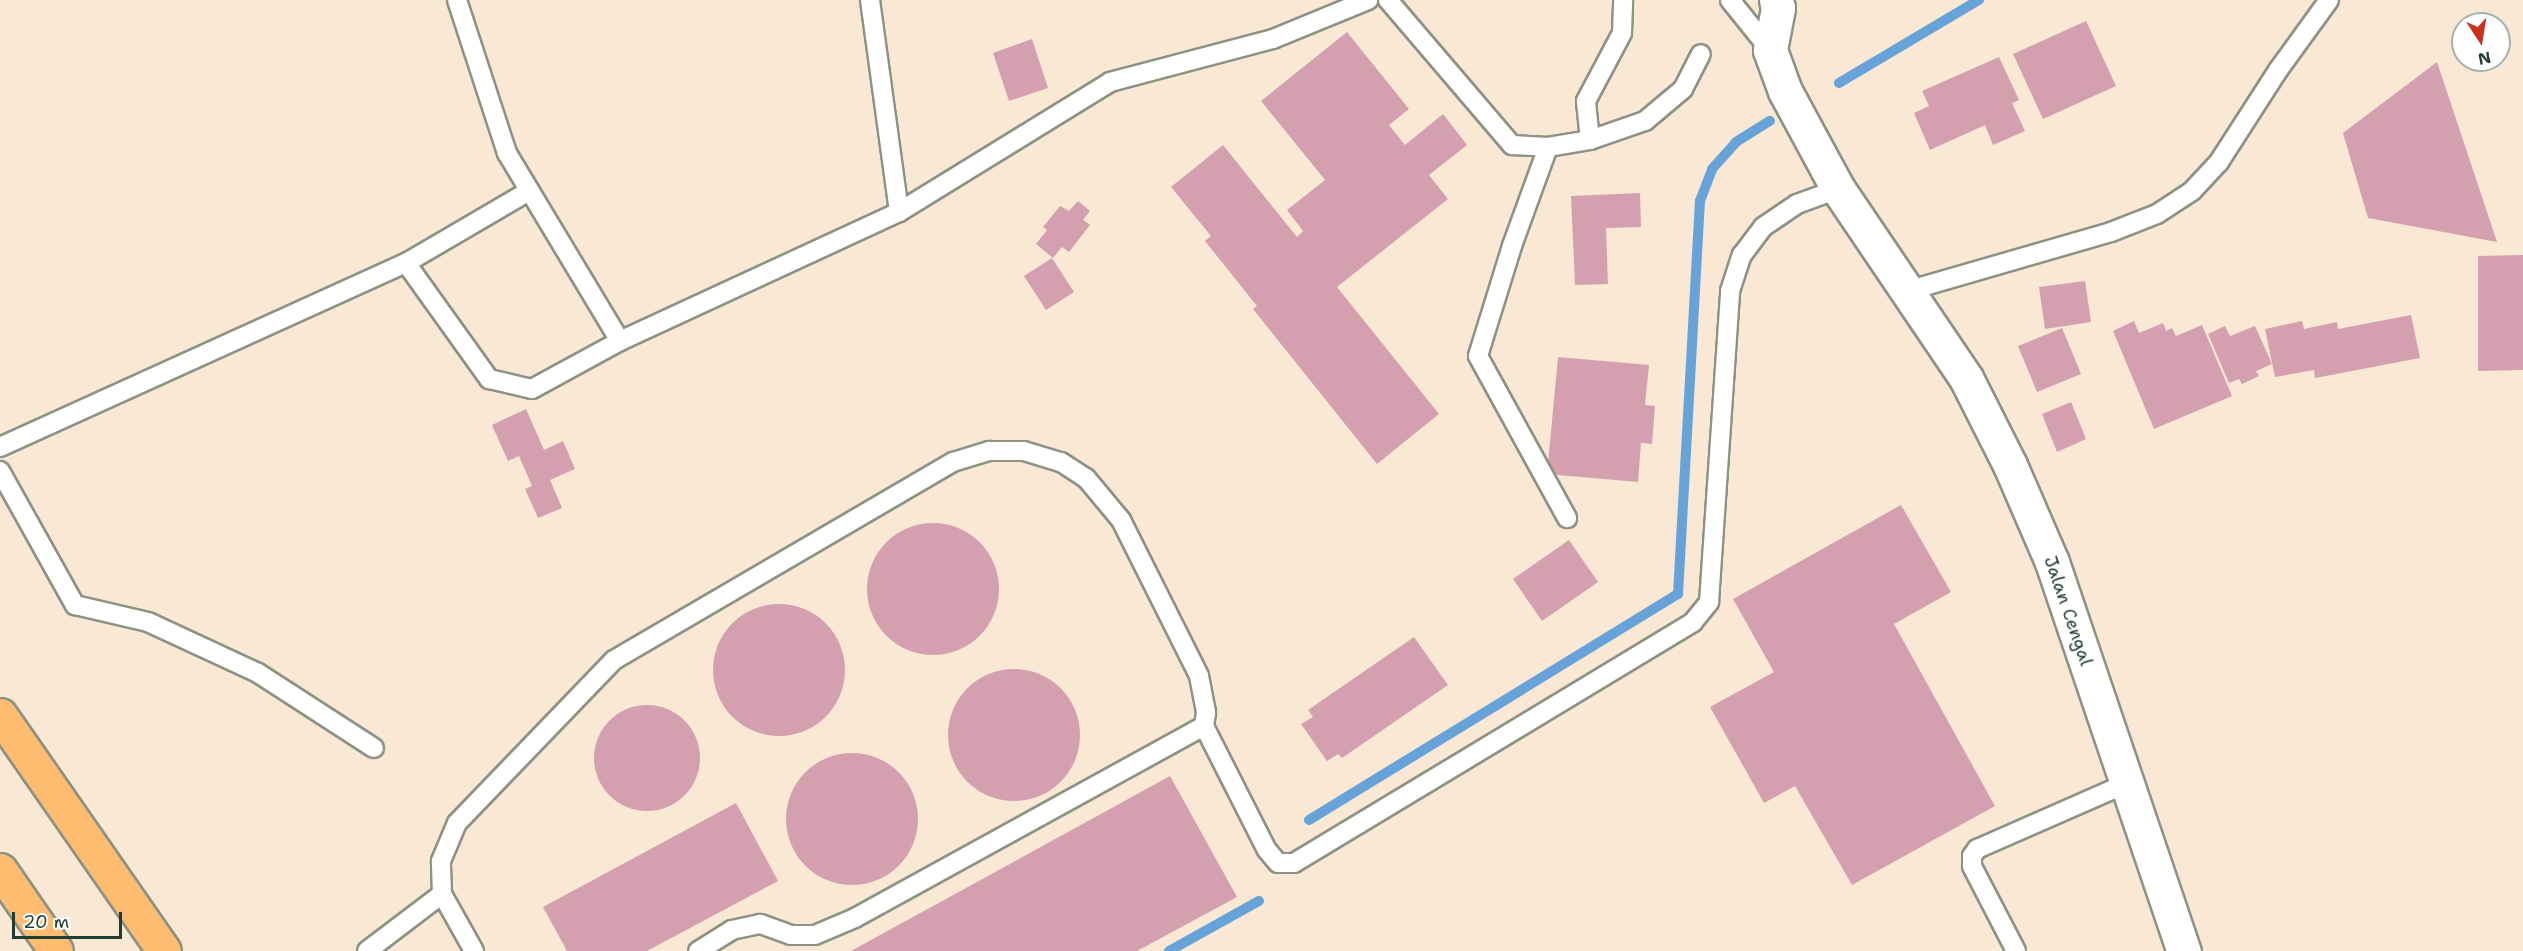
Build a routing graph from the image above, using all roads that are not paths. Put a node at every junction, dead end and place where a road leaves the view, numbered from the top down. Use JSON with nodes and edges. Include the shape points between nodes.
{"nodes":[{"id":1,"x":457,"y":0,"type":"edge"},
{"id":2,"x":870,"y":0,"type":"edge"},
{"id":3,"x":1368,"y":0,"type":"edge"},
{"id":4,"x":1388,"y":0,"type":"edge"},
{"id":5,"x":1623,"y":0,"type":"edge"},
{"id":6,"x":1730,"y":0,"type":"edge"},
{"id":7,"x":1776,"y":0,"type":"edge"},
{"id":8,"x":2329,"y":0,"type":"edge"},
{"id":9,"x":1770,"y":50,"type":"junction"},
{"id":10,"x":1701,"y":54,"type":"dead end"},
{"id":11,"x":1590,"y":140,"type":"junction"},
{"id":12,"x":1548,"y":147,"type":"junction"},
{"id":13,"x":1838,"y":189,"type":"junction"},
{"id":14,"x":530,"y":191,"type":"junction"},
{"id":15,"x":898,"y":212,"type":"junction"},
{"id":16,"x":406,"y":262,"type":"junction"},
{"id":17,"x":1907,"y":291,"type":"junction"},
{"id":18,"x":620,"y":341,"type":"junction"},
{"id":19,"x":0,"y":447,"type":"edge"},
{"id":20,"x":0,"y":471,"type":"edge"},
{"id":21,"x":1567,"y":518,"type":"dead end"},
{"id":22,"x":0,"y":715,"type":"edge"},
{"id":23,"x":1204,"y":726,"type":"junction"},
{"id":24,"x":374,"y":748,"type":"dead end"},
{"id":25,"x":2127,"y":783,"type":"junction"},
{"id":26,"x":0,"y":870,"type":"edge"},
{"id":27,"x":442,"y":894,"type":"junction"},
{"id":28,"x":793,"y":943,"type":"edge"},
{"id":29,"x":56,"y":951,"type":"edge"},
{"id":30,"x":164,"y":951,"type":"edge"},
{"id":31,"x":367,"y":951,"type":"edge"},
{"id":32,"x":474,"y":951,"type":"edge"},
{"id":33,"x":698,"y":951,"type":"edge"},
{"id":34,"x":2016,"y":951,"type":"edge"},
{"id":35,"x":2184,"y":951,"type":"edge"}],
"edges":[{"from":1,"to":14,"type":"lane","via":[[507,153]]},
{"from":2,"to":15,"type":"lane"},
{"from":3,"to":15,"type":"lane","via":[[1273,39],[1110,82]]},
{"from":4,"to":12,"type":"lane","via":[[1512,145]]},
{"from":5,"to":11,"type":"lane","via":[[1622,33],[1586,101]]},
{"from":6,"to":9,"type":"lane"},
{"from":7,"to":9,"type":"street"},
{"from":8,"to":17,"type":"lane","via":[[2219,162],[2192,191],[2157,214],[2110,232]]},
{"from":9,"to":13,"type":"street","name":"Jalan Cengal","via":[[1785,91]]},
{"from":10,"to":11,"type":"lane","via":[[1683,89],[1645,121]]},
{"from":11,"to":12,"type":"lane"},
{"from":12,"to":21,"type":"lane","via":[[1478,356]]},
{"from":13,"to":17,"type":"street","name":"Jalan Cengal"},
{"from":13,"to":23,"type":"lane","via":[[1797,204],[1763,226],[1742,255],[1730,291],[1709,602],[1693,622],[1294,863],[1278,863],[1267,850]]},
{"from":14,"to":16,"type":"lane"},
{"from":14,"to":18,"type":"lane"},
{"from":15,"to":18,"type":"lane"},
{"from":16,"to":18,"type":"lane","via":[[489,379],[532,389]]},
{"from":16,"to":19,"type":"lane"},
{"from":17,"to":25,"type":"street","name":"Jalan Cengal","via":[[1966,378],[2010,465],[2052,562]]},
{"from":20,"to":24,"type":"lane","via":[[75,605],[148,622],[258,673]]},
{"from":22,"to":30,"type":"highway"},
{"from":23,"to":27,"type":"lane","via":[[1206,713],[1199,676],[1121,520],[1086,478],[1061,462],[1024,451],[990,451],[954,462],[614,660],[457,823],[441,861]]},
{"from":23,"to":28,"type":"lane","via":[[855,918]]},
{"from":25,"to":34,"type":"lane","via":[[1977,849],[1972,856],[1972,866]]},
{"from":25,"to":35,"type":"street","name":"Jalan Cengal"},
{"from":26,"to":29,"type":"highway"},
{"from":27,"to":31,"type":"lane"},
{"from":27,"to":32,"type":"lane"},
{"from":28,"to":33,"type":"lane","via":[[760,924],[732,930]]}]}
